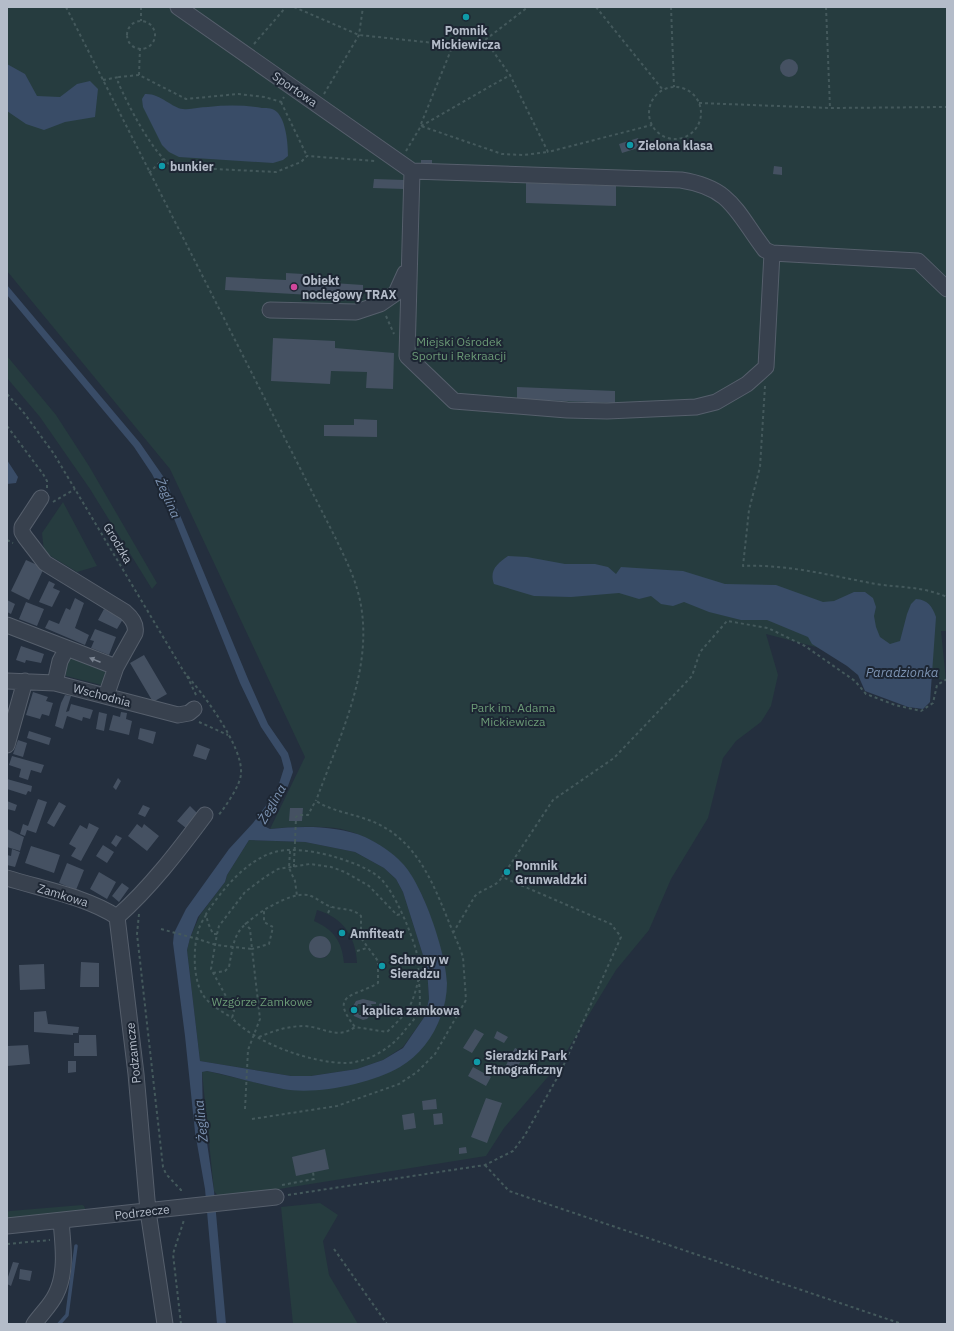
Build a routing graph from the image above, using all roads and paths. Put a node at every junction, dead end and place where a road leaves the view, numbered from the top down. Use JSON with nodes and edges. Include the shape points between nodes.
{"nodes":[{"id":1,"x":66,"y":7,"type":"edge"},
{"id":2,"x":141,"y":7,"type":"edge"},
{"id":3,"x":178,"y":7,"type":"edge"},
{"id":4,"x":286,"y":7,"type":"edge"},
{"id":5,"x":294,"y":7,"type":"edge"},
{"id":6,"x":363,"y":7,"type":"edge"},
{"id":7,"x":528,"y":7,"type":"edge"},
{"id":8,"x":596,"y":7,"type":"edge"},
{"id":9,"x":671,"y":7,"type":"edge"},
{"id":10,"x":826,"y":7,"type":"edge"},
{"id":11,"x":141,"y":21,"type":"junction"},
{"id":12,"x":359,"y":35,"type":"junction"},
{"id":13,"x":485,"y":40,"type":"junction"},
{"id":14,"x":453,"y":45,"type":"junction"},
{"id":15,"x":140,"y":48,"type":"junction"},
{"id":16,"x":246,"y":54,"type":"junction"},
{"id":17,"x":139,"y":75,"type":"junction"},
{"id":18,"x":510,"y":75,"type":"junction"},
{"id":19,"x":119,"y":77,"type":"junction"},
{"id":20,"x":102,"y":80,"type":"junction"},
{"id":21,"x":292,"y":87,"type":"junction"},
{"id":22,"x":674,"y":87,"type":"junction"},
{"id":23,"x":663,"y":90,"type":"junction"},
{"id":24,"x":281,"y":102,"type":"junction"},
{"id":25,"x":699,"y":103,"type":"junction"},
{"id":26,"x":317,"y":104,"type":"junction"},
{"id":27,"x":947,"y":107,"type":"edge"},
{"id":28,"x":830,"y":108,"type":"junction"},
{"id":29,"x":652,"y":125,"type":"junction"},
{"id":30,"x":421,"y":126,"type":"junction"},
{"id":31,"x":548,"y":152,"type":"junction"},
{"id":32,"x":307,"y":156,"type":"junction"},
{"id":33,"x":163,"y":159,"type":"junction"},
{"id":34,"x":378,"y":162,"type":"dead end"},
{"id":35,"x":406,"y":167,"type":"junction"},
{"id":36,"x":148,"y":172,"type":"junction"},
{"id":37,"x":772,"y":253,"type":"junction"},
{"id":38,"x":408,"y":265,"type":"junction"},
{"id":39,"x":947,"y":289,"type":"edge"},
{"id":40,"x":380,"y":304,"type":"junction"},
{"id":41,"x":270,"y":310,"type":"dead end"},
{"id":42,"x":396,"y":339,"type":"dead end"},
{"id":43,"x":766,"y":367,"type":"junction"},
{"id":44,"x":7,"y":394,"type":"edge"},
{"id":45,"x":7,"y":426,"type":"edge"},
{"id":46,"x":75,"y":489,"type":"junction"},
{"id":47,"x":63,"y":496,"type":"dead end"},
{"id":48,"x":41,"y":498,"type":"joint"},
{"id":49,"x":947,"y":598,"type":"edge"},
{"id":50,"x":7,"y":624,"type":"edge"},
{"id":51,"x":67,"y":648,"type":"junction"},
{"id":52,"x":116,"y":667,"type":"junction"},
{"id":53,"x":184,"y":672,"type":"junction"},
{"id":54,"x":947,"y":679,"type":"edge"},
{"id":55,"x":7,"y":681,"type":"edge"},
{"id":56,"x":25,"y":681,"type":"junction"},
{"id":57,"x":55,"y":683,"type":"junction"},
{"id":58,"x":106,"y":696,"type":"junction"},
{"id":59,"x":189,"y":712,"type":"junction"},
{"id":60,"x":228,"y":735,"type":"junction"},
{"id":61,"x":7,"y":745,"type":"edge"},
{"id":62,"x":316,"y":801,"type":"junction"},
{"id":63,"x":210,"y":817,"type":"joint"},
{"id":64,"x":290,"y":851,"type":"junction"},
{"id":65,"x":294,"y":867,"type":"junction"},
{"id":66,"x":290,"y":868,"type":"junction"},
{"id":67,"x":502,"y":877,"type":"junction"},
{"id":68,"x":7,"y":878,"type":"edge"},
{"id":69,"x":297,"y":896,"type":"junction"},
{"id":70,"x":331,"y":907,"type":"junction"},
{"id":71,"x":141,"y":910,"type":"dead end"},
{"id":72,"x":264,"y":910,"type":"junction"},
{"id":73,"x":328,"y":913,"type":"dead end"},
{"id":74,"x":206,"y":914,"type":"junction"},
{"id":75,"x":401,"y":914,"type":"junction"},
{"id":76,"x":117,"y":917,"type":"junction"},
{"id":77,"x":245,"y":923,"type":"junction"},
{"id":78,"x":161,"y":929,"type":"dead end"},
{"id":79,"x":453,"y":932,"type":"junction"},
{"id":80,"x":216,"y":934,"type":"junction"},
{"id":81,"x":216,"y":945,"type":"junction"},
{"id":82,"x":232,"y":948,"type":"junction"},
{"id":83,"x":367,"y":948,"type":"junction"},
{"id":84,"x":252,"y":949,"type":"junction"},
{"id":85,"x":357,"y":951,"type":"dead end"},
{"id":86,"x":213,"y":973,"type":"junction"},
{"id":87,"x":419,"y":977,"type":"junction"},
{"id":88,"x":232,"y":1018,"type":"junction"},
{"id":89,"x":355,"y":1027,"type":"junction"},
{"id":90,"x":253,"y":1035,"type":"junction"},
{"id":91,"x":259,"y":1037,"type":"junction"},
{"id":92,"x":245,"y":1109,"type":"dead end"},
{"id":93,"x":252,"y":1119,"type":"dead end"},
{"id":94,"x":485,"y":1165,"type":"junction"},
{"id":95,"x":313,"y":1172,"type":"dead end"},
{"id":96,"x":278,"y":1191,"type":"junction"},
{"id":97,"x":187,"y":1206,"type":"junction"},
{"id":98,"x":148,"y":1211,"type":"junction"},
{"id":99,"x":61,"y":1221,"type":"junction"},
{"id":100,"x":7,"y":1226,"type":"edge"},
{"id":101,"x":63,"y":1238,"type":"junction"},
{"id":102,"x":7,"y":1244,"type":"edge"},
{"id":103,"x":334,"y":1250,"type":"dead end"},
{"id":104,"x":34,"y":1324,"type":"edge"},
{"id":105,"x":165,"y":1324,"type":"edge"},
{"id":106,"x":181,"y":1324,"type":"edge"},
{"id":107,"x":387,"y":1324,"type":"edge"},
{"id":108,"x":902,"y":1324,"type":"edge"}],
"edges":[{"from":1,"to":20,"type":"path"},
{"from":2,"to":11,"type":"path"},
{"from":3,"to":16,"type":"street","name":"Sportowa"},
{"from":4,"to":16,"type":"path"},
{"from":5,"to":12,"type":"path"},
{"from":6,"to":12,"type":"path"},
{"from":7,"to":13,"type":"path"},
{"from":8,"to":23,"type":"path"},
{"from":9,"to":22,"type":"path"},
{"from":10,"to":28,"type":"path"},
{"from":11,"to":15,"type":"path","via":[[132,24],[127,32],[132,45]]},
{"from":11,"to":15,"type":"path","via":[[149,24],[155,35],[148,46]]},
{"from":12,"to":14,"type":"path"},
{"from":12,"to":26,"type":"path"},
{"from":13,"to":14,"type":"path"},
{"from":13,"to":18,"type":"path"},
{"from":14,"to":30,"type":"path"},
{"from":15,"to":17,"type":"path"},
{"from":16,"to":21,"type":"street","name":"Sportowa"},
{"from":17,"to":19,"type":"path"},
{"from":17,"to":24,"type":"path","via":[[186,99],[238,94]]},
{"from":18,"to":30,"type":"path"},
{"from":18,"to":31,"type":"path"},
{"from":19,"to":20,"type":"path"},
{"from":19,"to":33,"type":"path","via":[[118,82],[130,106]]},
{"from":20,"to":36,"type":"path"},
{"from":21,"to":24,"type":"path"},
{"from":21,"to":26,"type":"street","name":"Sportowa"},
{"from":22,"to":23,"type":"path"},
{"from":22,"to":25,"type":"path","via":[[689,91]]},
{"from":23,"to":29,"type":"path","via":[[656,94],[649,109]]},
{"from":24,"to":32,"type":"path"},
{"from":25,"to":28,"type":"path"},
{"from":25,"to":29,"type":"path","via":[[700,120],[690,134],[673,139],[661,134]]},
{"from":26,"to":35,"type":"street","name":"Sportowa"},
{"from":27,"to":28,"type":"path"},
{"from":29,"to":31,"type":"path"},
{"from":30,"to":31,"type":"path","via":[[502,154]]},
{"from":30,"to":35,"type":"path"},
{"from":32,"to":33,"type":"path","via":[[301,162],[276,172],[174,167]]},
{"from":32,"to":34,"type":"path"},
{"from":33,"to":36,"type":"path"},
{"from":35,"to":37,"type":"street","via":[[681,180],[697,183],[724,196],[765,250]]},
{"from":35,"to":38,"type":"street"},
{"from":36,"to":62,"type":"path","via":[[348,563],[359,596],[363,629],[357,687]]},
{"from":37,"to":39,"type":"street","via":[[918,261]]},
{"from":37,"to":43,"type":"street"},
{"from":38,"to":40,"type":"street","via":[[396,293]]},
{"from":38,"to":43,"type":"street","via":[[406,356],[454,401],[606,411],[696,407],[716,402],[733,393]]},
{"from":40,"to":41,"type":"street","via":[[356,312]]},
{"from":40,"to":42,"type":"path"},
{"from":43,"to":49,"type":"path","via":[[760,467],[749,510],[743,566],[761,565],[836,575],[877,584],[916,587]]},
{"from":44,"to":46,"type":"path","name":"Grodzka","via":[[42,437]]},
{"from":45,"to":48,"type":"path","via":[[47,481],[47,488]]},
{"from":46,"to":47,"type":"path"},
{"from":46,"to":53,"type":"path","name":"Grodzka"},
{"from":48,"to":52,"type":"street","via":[[22,527],[25,537],[45,563],[132,618],[135,633]]},
{"from":50,"to":51,"type":"street"},
{"from":52,"to":51,"type":"street","one_way":true},
{"from":51,"to":57,"type":"street","via":[[60,661]]},
{"from":52,"to":58,"type":"street"},
{"from":53,"to":59,"type":"path","name":"Grodzka","via":[[197,701]]},
{"from":53,"to":60,"type":"path","via":[[202,693]]},
{"from":54,"to":67,"type":"path","via":[[937,685],[933,703],[921,712],[866,694],[855,681],[805,646],[768,628],[727,621],[700,652],[692,676],[619,752],[553,800]]},
{"from":55,"to":56,"type":"street","name":"Wschodnia"},
{"from":56,"to":57,"type":"street","name":"Wschodnia"},
{"from":56,"to":61,"type":"street"},
{"from":57,"to":58,"type":"street","name":"Wschodnia"},
{"from":58,"to":59,"type":"street","name":"Wschodnia","via":[[178,715]]},
{"from":59,"to":60,"type":"path"},
{"from":60,"to":63,"type":"path","via":[[237,751],[241,774],[228,801]]},
{"from":62,"to":65,"type":"path","bridge":true,"via":[[308,815],[298,815]]},
{"from":62,"to":79,"type":"path","via":[[327,808],[380,825],[413,851],[426,871]]},
{"from":63,"to":76,"type":"street","via":[[190,835],[132,904]]},
{"from":64,"to":66,"type":"path"},
{"from":64,"to":74,"type":"path","via":[[275,852],[255,862],[237,876]]},
{"from":64,"to":75,"type":"path","via":[[328,855],[371,871],[382,880]]},
{"from":65,"to":66,"type":"path"},
{"from":65,"to":75,"type":"path","via":[[310,864],[345,872],[369,886],[394,913]]},
{"from":66,"to":69,"type":"path"},
{"from":66,"to":80,"type":"path","via":[[278,869],[246,892],[219,926]]},
{"from":67,"to":79,"type":"path","via":[[475,896]]},
{"from":67,"to":94,"type":"path","via":[[611,924],[622,937],[561,1071],[524,1135],[513,1151]]},
{"from":68,"to":76,"type":"street","name":"Zamkowa","via":[[84,901],[106,909]]},
{"from":69,"to":70,"type":"path","via":[[308,895]]},
{"from":69,"to":72,"type":"path","via":[[277,902]]},
{"from":70,"to":73,"type":"path"},
{"from":70,"to":83,"type":"path","via":[[356,911],[361,916],[361,938]]},
{"from":71,"to":97,"type":"path","via":[[137,934],[163,1167],[170,1180],[181,1190]]},
{"from":72,"to":77,"type":"path"},
{"from":72,"to":84,"type":"path","via":[[264,922],[273,927],[269,944]]},
{"from":74,"to":80,"type":"path","via":[[213,934]]},
{"from":74,"to":88,"type":"path","via":[[194,946],[198,984],[202,995]]},
{"from":75,"to":87,"type":"path","via":[[416,950]]},
{"from":76,"to":98,"type":"street","name":"Podzamcze","via":[[136,1074]]},
{"from":77,"to":82,"type":"path","via":[[239,929]]},
{"from":77,"to":84,"type":"path","via":[[250,928]]},
{"from":78,"to":81,"type":"path","bridge":true},
{"from":79,"to":93,"type":"path","via":[[462,957],[466,1000],[435,1054],[417,1072],[399,1084],[337,1106]]},
{"from":80,"to":81,"type":"path"},
{"from":81,"to":82,"type":"path"},
{"from":81,"to":86,"type":"path","via":[[211,969]]},
{"from":82,"to":84,"type":"path"},
{"from":82,"to":86,"type":"path","via":[[229,968]]},
{"from":83,"to":85,"type":"path"},
{"from":83,"to":89,"type":"path","via":[[378,961],[378,983],[350,994],[343,1001],[344,1012]]},
{"from":84,"to":90,"type":"path","via":[[260,1019]]},
{"from":86,"to":88,"type":"path","via":[[234,1011]]},
{"from":87,"to":89,"type":"path","via":[[407,1013],[387,1032]]},
{"from":87,"to":91,"type":"path","via":[[419,1011],[397,1042],[372,1057],[346,1063],[318,1059],[291,1052]]},
{"from":88,"to":90,"type":"path"},
{"from":89,"to":91,"type":"path","via":[[346,1033],[336,1033],[321,1028],[288,1027]]},
{"from":90,"to":91,"type":"path"},
{"from":90,"to":92,"type":"path","via":[[248,1050]]},
{"from":94,"to":96,"type":"path"},
{"from":94,"to":108,"type":"path","via":[[509,1191]]},
{"from":95,"to":96,"type":"path","via":[[314,1179]]},
{"from":96,"to":97,"type":"street","name":"Podrzecze","via":[[230,1202]]},
{"from":97,"to":98,"type":"street","name":"Podrzecze"},
{"from":97,"to":106,"type":"path","via":[[173,1254]]},
{"from":98,"to":99,"type":"street","name":"Podrzecze"},
{"from":98,"to":105,"type":"street","name":"Podzamcze"},
{"from":99,"to":100,"type":"street","name":"Podrzecze"},
{"from":99,"to":101,"type":"street"},
{"from":101,"to":102,"type":"path"},
{"from":101,"to":104,"type":"street","via":[[64,1256],[60,1286],[56,1296]]},
{"from":103,"to":107,"type":"path"}]}
